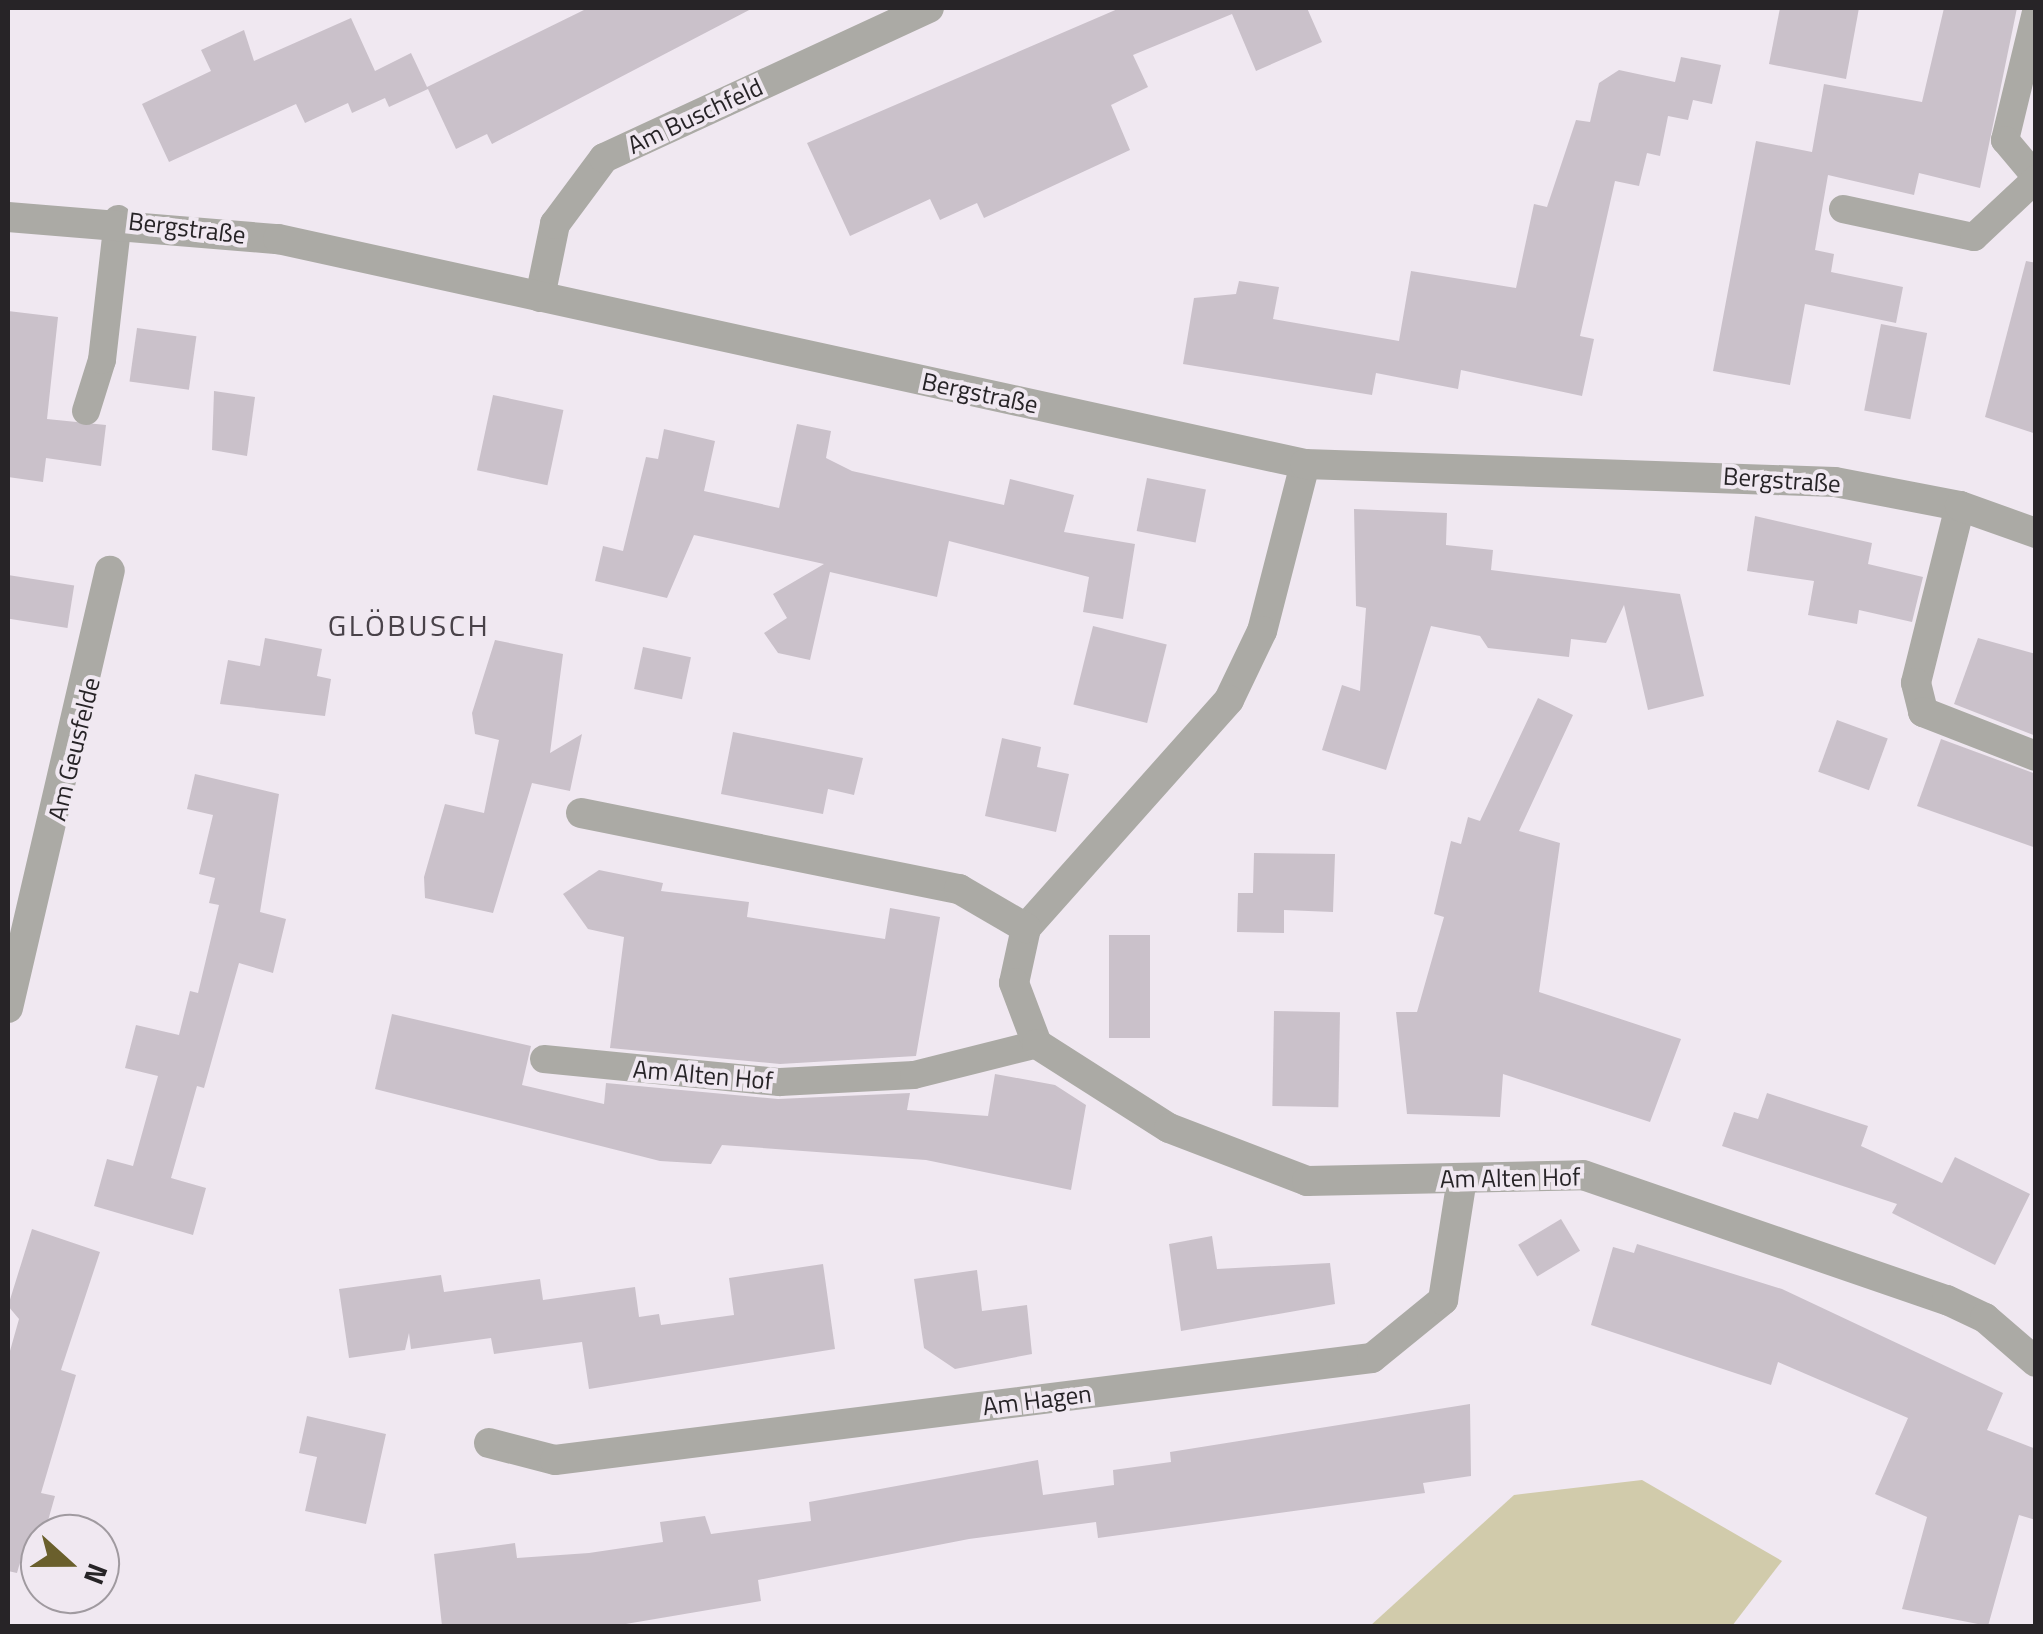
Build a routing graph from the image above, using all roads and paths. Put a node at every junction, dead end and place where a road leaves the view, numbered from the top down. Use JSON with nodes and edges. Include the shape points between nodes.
{"nodes":[{"id":1,"x":929,"y":8,"type":"edge"},
{"id":2,"x":2036,"y":12,"type":"edge"},
{"id":3,"x":2036,"y":178,"type":"edge"},
{"id":4,"x":1844,"y":209,"type":"dead end"},
{"id":5,"x":8,"y":216,"type":"edge"},
{"id":6,"x":118,"y":219,"type":"junction"},
{"id":7,"x":540,"y":297,"type":"junction"},
{"id":8,"x":86,"y":411,"type":"dead end"},
{"id":9,"x":1304,"y":464,"type":"junction"},
{"id":10,"x":1960,"y":506,"type":"junction"},
{"id":11,"x":2036,"y":533,"type":"edge"},
{"id":12,"x":110,"y":572,"type":"dead end"},
{"id":13,"x":2036,"y":756,"type":"edge"},
{"id":14,"x":582,"y":813,"type":"dead end"},
{"id":15,"x":18,"y":922,"type":"edge"},
{"id":16,"x":1026,"y":928,"type":"junction"},
{"id":17,"x":8,"y":1008,"type":"edge"},
{"id":18,"x":1037,"y":1044,"type":"junction"},
{"id":19,"x":544,"y":1059,"type":"dead end"},
{"id":20,"x":1462,"y":1179,"type":"junction"},
{"id":21,"x":2036,"y":1362,"type":"edge"},
{"id":22,"x":488,"y":1444,"type":"dead end"}],
"edges":[{"from":1,"to":7,"type":"street","name":"Am Buschfeld","via":[[604,158],[577,182],[554,224]]},
{"from":2,"to":3,"type":"lane","via":[[2006,140]]},
{"from":3,"to":4,"type":"lane","via":[[1974,236]]},
{"from":5,"to":6,"type":"street","name":"Bergstraße"},
{"from":6,"to":7,"type":"street","name":"Bergstraße","via":[[278,240]]},
{"from":6,"to":8,"type":"lane","via":[[102,360]]},
{"from":7,"to":9,"type":"street","name":"Bergstraße"},
{"from":9,"to":10,"type":"street","name":"Bergstraße","via":[[1834,482]]},
{"from":9,"to":16,"type":"street","via":[[1262,631],[1229,700]]},
{"from":10,"to":11,"type":"street","name":"Bergstraße"},
{"from":10,"to":13,"type":"street","via":[[1916,683],[1923,712]]},
{"from":12,"to":15,"type":"street","name":"Am Geusfelde"},
{"from":14,"to":16,"type":"street","via":[[958,889]]},
{"from":15,"to":17,"type":"street","name":"Am Geusfelde"},
{"from":16,"to":18,"type":"street","via":[[1014,983]]},
{"from":18,"to":19,"type":"lane","name":"Am Alten Hof","via":[[914,1076],[780,1082]]},
{"from":18,"to":20,"type":"street","name":"Am Alten Hof","via":[[1169,1128],[1307,1181]]},
{"from":20,"to":21,"type":"street","name":"Am Alten Hof","via":[[1583,1174],[1947,1300],[1985,1318]]},
{"from":20,"to":22,"type":"street","name":"Am Hagen","via":[[1443,1300],[1372,1358],[555,1460]]}]}
